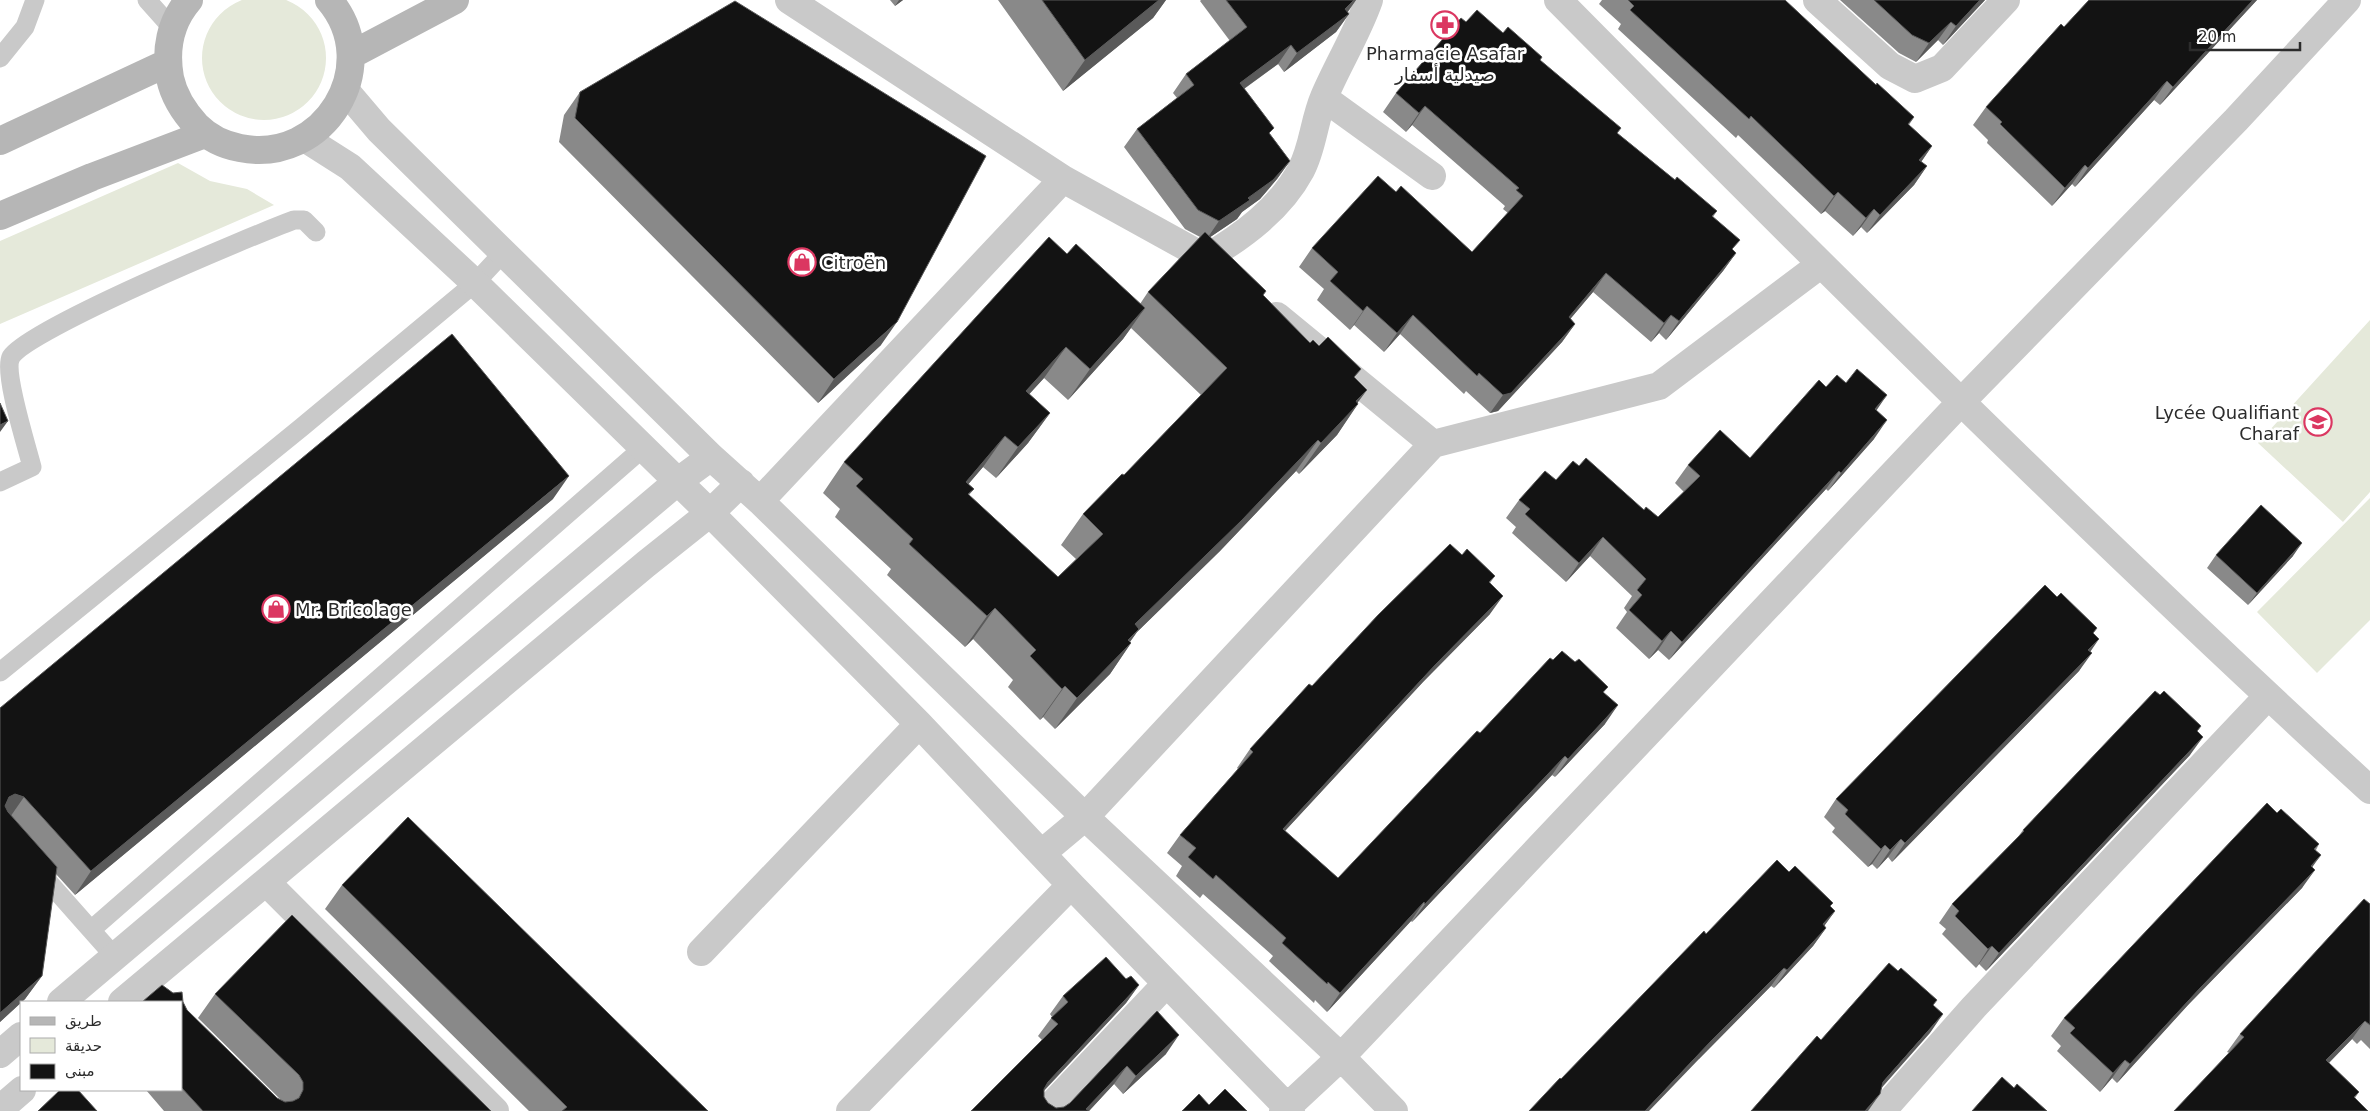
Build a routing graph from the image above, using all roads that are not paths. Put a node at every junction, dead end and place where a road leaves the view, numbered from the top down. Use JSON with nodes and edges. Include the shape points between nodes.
{"nodes":[{"id":1,"x":35,"y":0,"type":"edge"},
{"id":2,"x":147,"y":0,"type":"edge"},
{"id":3,"x":189,"y":0,"type":"edge"},
{"id":4,"x":329,"y":0,"type":"edge"},
{"id":5,"x":456,"y":0,"type":"edge"},
{"id":6,"x":790,"y":0,"type":"edge"},
{"id":7,"x":1369,"y":0,"type":"edge"},
{"id":8,"x":1558,"y":0,"type":"edge"},
{"id":9,"x":1817,"y":0,"type":"edge"},
{"id":10,"x":2006,"y":0,"type":"edge"},
{"id":11,"x":2347,"y":0,"type":"edge"},
{"id":12,"x":172,"y":28,"type":"junction"},
{"id":13,"x":351,"y":55,"type":"junction"},
{"id":14,"x":0,"y":58,"type":"edge"},
{"id":15,"x":167,"y":63,"type":"junction"},
{"id":16,"x":345,"y":90,"type":"junction"},
{"id":17,"x":1324,"y":98,"type":"junction"},
{"id":18,"x":205,"y":134,"type":"junction"},
{"id":19,"x":306,"y":139,"type":"junction"},
{"id":20,"x":0,"y":141,"type":"edge"},
{"id":21,"x":1432,"y":176,"type":"dead end"},
{"id":22,"x":1063,"y":179,"type":"junction"},
{"id":23,"x":0,"y":216,"type":"edge"},
{"id":24,"x":316,"y":232,"type":"dead end"},
{"id":25,"x":502,"y":254,"type":"junction"},
{"id":26,"x":1206,"y":258,"type":"junction"},
{"id":27,"x":1820,"y":265,"type":"junction"},
{"id":28,"x":1236,"y":282,"type":"edge"},
{"id":29,"x":475,"y":283,"type":"junction"},
{"id":30,"x":1259,"y":301,"type":"edge"},
{"id":31,"x":1960,"y":403,"type":"junction"},
{"id":32,"x":1433,"y":444,"type":"junction"},
{"id":33,"x":643,"y":448,"type":"junction"},
{"id":34,"x":710,"y":457,"type":"junction"},
{"id":35,"x":0,"y":482,"type":"edge"},
{"id":36,"x":677,"y":482,"type":"junction"},
{"id":37,"x":751,"y":492,"type":"junction"},
{"id":38,"x":710,"y":513,"type":"junction"},
{"id":39,"x":0,"y":672,"type":"edge"},
{"id":40,"x":2268,"y":696,"type":"junction"},
{"id":41,"x":919,"y":724,"type":"junction"},
{"id":42,"x":2370,"y":790,"type":"edge"},
{"id":43,"x":1085,"y":817,"type":"junction"},
{"id":44,"x":1042,"y":854,"type":"junction"},
{"id":45,"x":26,"y":857,"type":"edge"},
{"id":46,"x":266,"y":882,"type":"junction"},
{"id":47,"x":1071,"y":885,"type":"junction"},
{"id":48,"x":91,"y":930,"type":"junction"},
{"id":49,"x":701,"y":952,"type":"dead end"},
{"id":50,"x":114,"y":957,"type":"junction"},
{"id":51,"x":1166,"y":984,"type":"junction"},
{"id":52,"x":151,"y":993,"type":"edge"},
{"id":53,"x":62,"y":1001,"type":"edge"},
{"id":54,"x":125,"y":1001,"type":"edge"},
{"id":55,"x":20,"y":1037,"type":"edge"},
{"id":56,"x":0,"y":1054,"type":"edge"},
{"id":57,"x":1340,"y":1057,"type":"junction"},
{"id":58,"x":21,"y":1091,"type":"edge"},
{"id":59,"x":0,"y":1109,"type":"edge"},
{"id":60,"x":1287,"y":1110,"type":"edge"},
{"id":61,"x":495,"y":1111,"type":"edge"},
{"id":62,"x":850,"y":1111,"type":"edge"},
{"id":63,"x":1046,"y":1111,"type":"edge"},
{"id":64,"x":1394,"y":1111,"type":"edge"},
{"id":65,"x":1882,"y":1111,"type":"edge"}],
"edges":[{"from":1,"to":14,"type":"lane","via":[[25,27]]},
{"from":2,"to":12,"type":"lane"},
{"from":3,"to":12,"type":"main road"},
{"from":4,"to":13,"type":"main road","via":[[346,30]]},
{"from":5,"to":13,"type":"main road"},
{"from":6,"to":22,"type":"street"},
{"from":7,"to":17,"type":"street"},
{"from":8,"to":27,"type":"street"},
{"from":9,"to":10,"type":"street","via":[[1890,66],[1915,79],[1942,68]]},
{"from":11,"to":31,"type":"street","via":[[2236,120]]},
{"from":12,"to":15,"type":"main road"},
{"from":13,"to":16,"type":"main road"},
{"from":15,"to":18,"type":"main road","via":[[172,90],[186,114]]},
{"from":15,"to":20,"type":"main road"},
{"from":16,"to":19,"type":"main road","via":[[330,118]]},
{"from":16,"to":25,"type":"street","via":[[379,130]]},
{"from":17,"to":21,"type":"street"},
{"from":17,"to":26,"type":"street","via":[[1301,170],[1273,208],[1235,240]]},
{"from":18,"to":19,"type":"main road","via":[[228,146],[255,151],[281,149]]},
{"from":18,"to":23,"type":"main road"},
{"from":19,"to":29,"type":"street","via":[[350,167]]},
{"from":22,"to":26,"type":"street"},
{"from":22,"to":37,"type":"street"},
{"from":24,"to":35,"type":"lane","via":[[304,220],[294,220],[144,284],[24,344],[11,358],[9,376],[32,468]]},
{"from":25,"to":29,"type":"lane"},
{"from":25,"to":34,"type":"street"},
{"from":26,"to":28,"type":"street"},
{"from":27,"to":31,"type":"street"},
{"from":27,"to":32,"type":"street","via":[[1659,386]]},
{"from":29,"to":33,"type":"street"},
{"from":29,"to":39,"type":"lane"},
{"from":30,"to":32,"type":"street"},
{"from":31,"to":40,"type":"street"},
{"from":31,"to":57,"type":"street"},
{"from":32,"to":43,"type":"street"},
{"from":33,"to":36,"type":"street"},
{"from":33,"to":48,"type":"lane"},
{"from":34,"to":36,"type":"street"},
{"from":34,"to":37,"type":"street"},
{"from":36,"to":38,"type":"street"},
{"from":36,"to":50,"type":"street"},
{"from":37,"to":38,"type":"street"},
{"from":37,"to":43,"type":"street"},
{"from":38,"to":41,"type":"street"},
{"from":38,"to":46,"type":"street"},
{"from":40,"to":42,"type":"street"},
{"from":40,"to":65,"type":"street","via":[[1974,1007]]},
{"from":41,"to":44,"type":"street"},
{"from":41,"to":49,"type":"street"},
{"from":43,"to":44,"type":"street"},
{"from":43,"to":57,"type":"street"},
{"from":44,"to":47,"type":"street"},
{"from":45,"to":48,"type":"lane"},
{"from":46,"to":52,"type":"street"},
{"from":46,"to":61,"type":"street"},
{"from":47,"to":51,"type":"street"},
{"from":47,"to":62,"type":"street"},
{"from":48,"to":50,"type":"lane"},
{"from":50,"to":52,"type":"street"},
{"from":50,"to":53,"type":"street"},
{"from":51,"to":60,"type":"street"},
{"from":51,"to":63,"type":"street"},
{"from":52,"to":54,"type":"street"},
{"from":55,"to":56,"type":"street"},
{"from":57,"to":60,"type":"street"},
{"from":57,"to":64,"type":"street"},
{"from":58,"to":59,"type":"street"}]}
